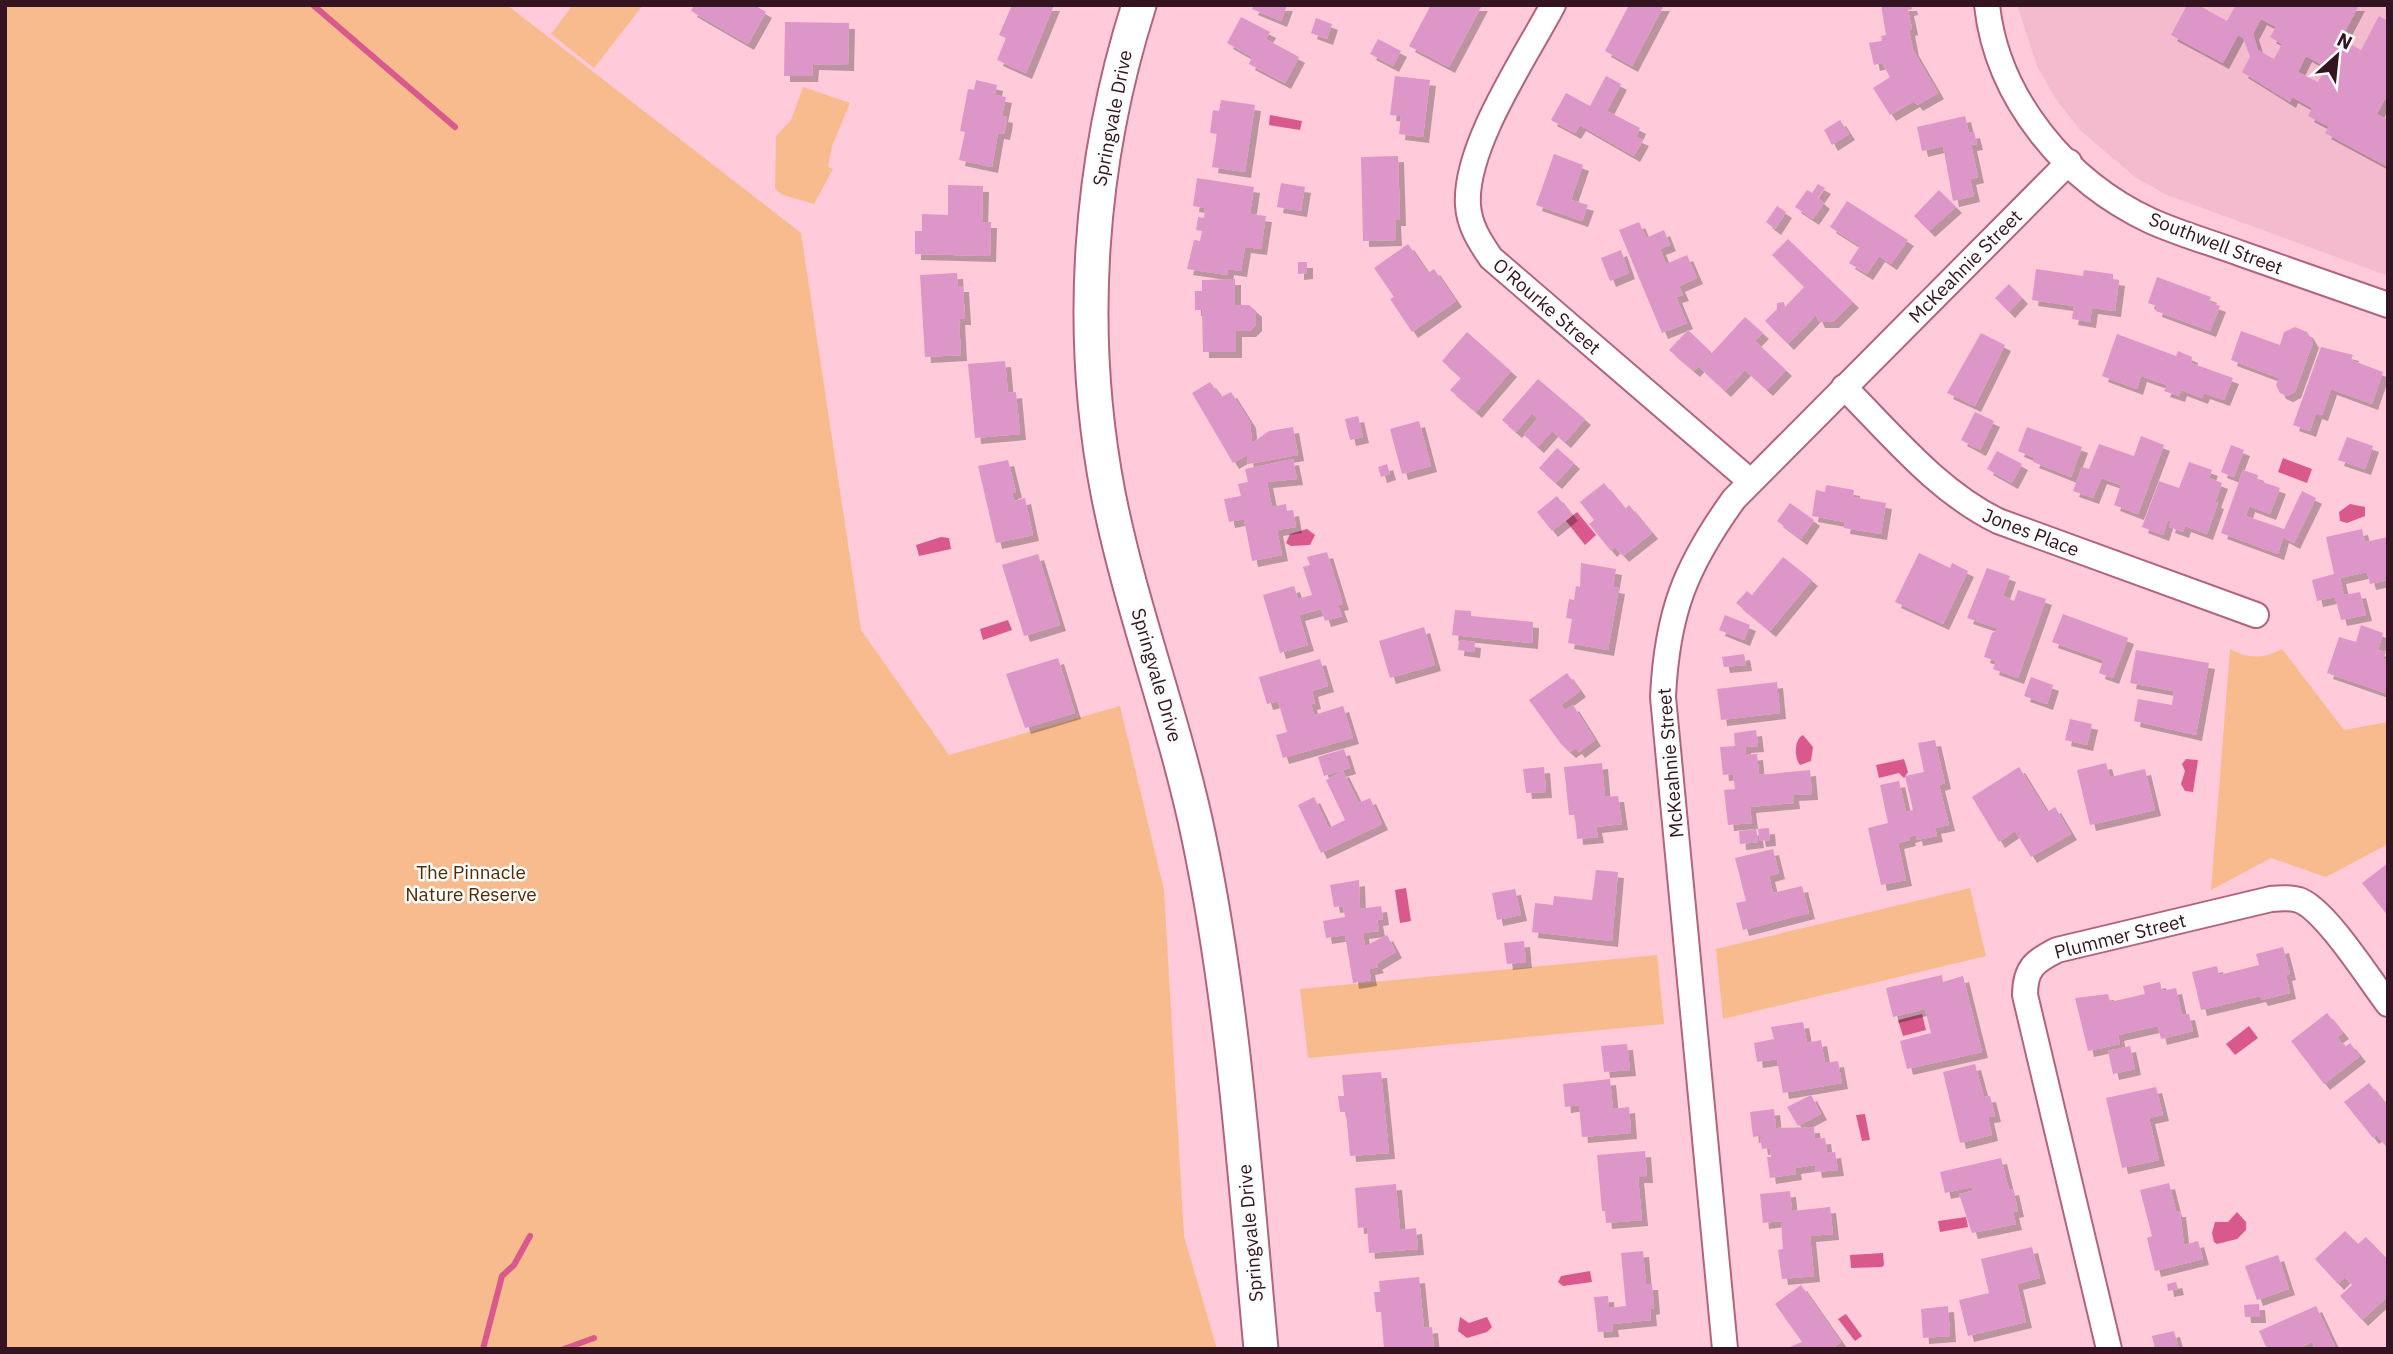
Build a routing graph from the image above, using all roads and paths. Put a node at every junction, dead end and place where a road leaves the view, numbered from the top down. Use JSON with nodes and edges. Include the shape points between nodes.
{"nodes":[{"id":1,"x":1139,"y":5,"type":"edge"},
{"id":2,"x":1553,"y":5,"type":"edge"},
{"id":3,"x":1987,"y":5,"type":"edge"},
{"id":4,"x":2069,"y":162,"type":"junction"},
{"id":5,"x":2388,"y":305,"type":"edge"},
{"id":6,"x":1844,"y":387,"type":"junction"},
{"id":7,"x":1750,"y":481,"type":"junction"},
{"id":8,"x":2256,"y":615,"type":"dead end"},
{"id":9,"x":2388,"y":1004,"type":"edge"},
{"id":10,"x":1261,"y":1349,"type":"edge"},
{"id":11,"x":1725,"y":1349,"type":"edge"},
{"id":12,"x":2109,"y":1349,"type":"edge"}],
"edges":[{"from":1,"to":10,"type":"main road","name":"Springvale Drive","via":[[1120,62],[1098,182],[1091,280],[1093,379],[1108,494],[1183,768],[1224,982]]},
{"from":2,"to":7,"type":"street","name":"O'Rourke Street","via":[[1473,160],[1468,207],[1476,235],[1491,258]]},
{"from":3,"to":4,"type":"street","name":"Southwell Street","via":[[2002,67],[2024,110]]},
{"from":4,"to":5,"type":"street","name":"Southwell Street","via":[[2088,180],[2151,220]]},
{"from":4,"to":6,"type":"street","name":"McKeahnie Street"},
{"from":6,"to":7,"type":"street","name":"McKeahnie Street"},
{"from":6,"to":8,"type":"street","name":"Jones Place","via":[[1969,507]]},
{"from":7,"to":11,"type":"street","name":"McKeahnie Street","via":[[1706,538],[1684,581],[1665,651],[1662,698]]},
{"from":9,"to":12,"type":"street","name":"Plummer Street","via":[[2322,917],[2308,904],[2291,898],[2271,898],[2057,950],[2034,961],[2025,979],[2025,995]]}]}
